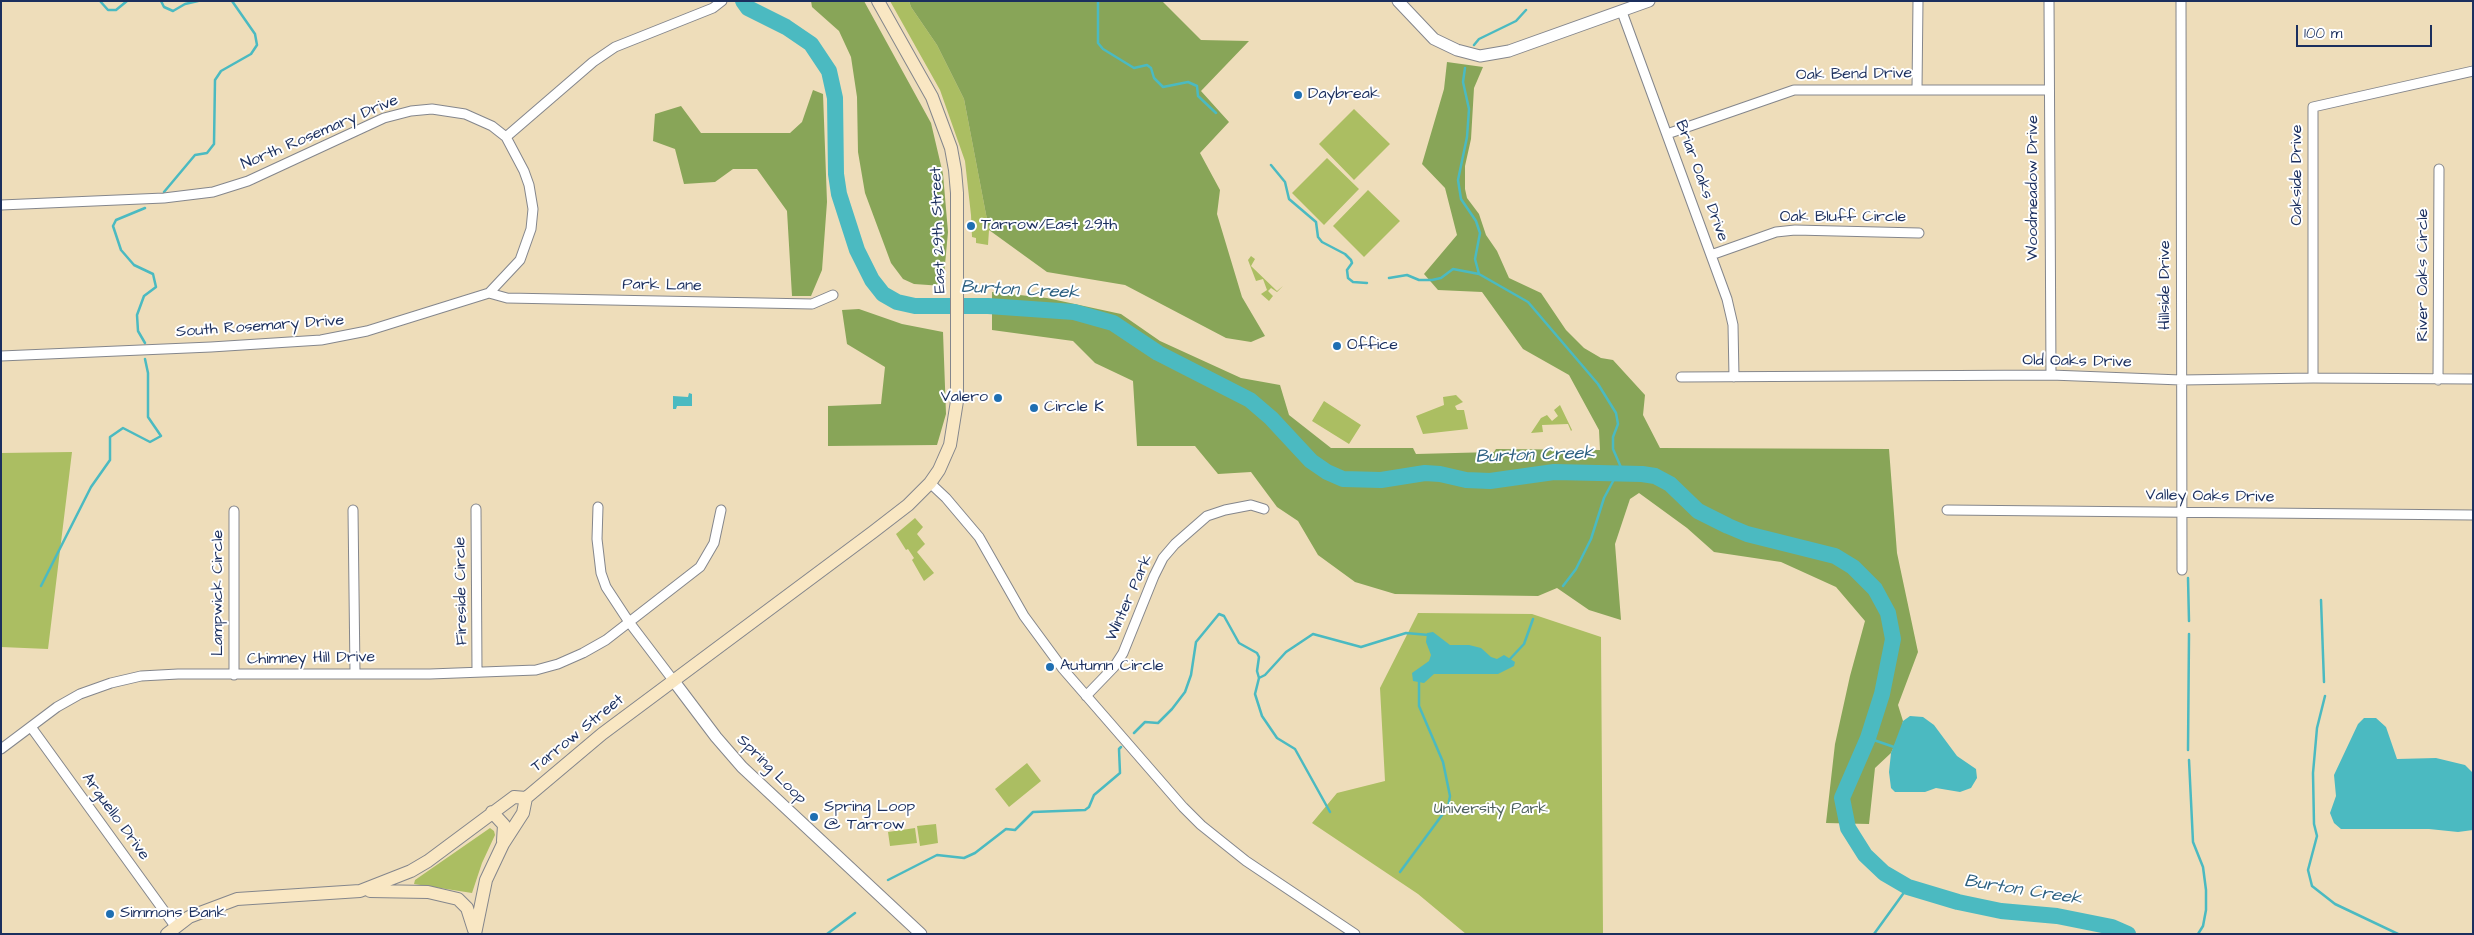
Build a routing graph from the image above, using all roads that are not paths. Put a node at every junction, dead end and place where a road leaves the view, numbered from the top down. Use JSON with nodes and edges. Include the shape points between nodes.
{"nodes":[{"id":1,"x":722,"y":1,"type":"edge"},
{"id":2,"x":878,"y":1,"type":"edge"},
{"id":3,"x":1398,"y":1,"type":"edge"},
{"id":4,"x":1649,"y":1,"type":"edge"},
{"id":5,"x":1918,"y":1,"type":"edge"},
{"id":6,"x":2049,"y":1,"type":"edge"},
{"id":7,"x":2181,"y":1,"type":"edge"},
{"id":8,"x":1620,"y":7,"type":"edge"},
{"id":9,"x":2473,"y":71,"type":"edge"},
{"id":10,"x":1917,"y":89,"type":"junction"},
{"id":11,"x":2048,"y":90,"type":"junction"},
{"id":12,"x":1667,"y":134,"type":"junction"},
{"id":13,"x":506,"y":138,"type":"junction"},
{"id":14,"x":2440,"y":170,"type":"dead end"},
{"id":15,"x":1,"y":205,"type":"edge"},
{"id":16,"x":1919,"y":233,"type":"dead end"},
{"id":17,"x":1711,"y":255,"type":"junction"},
{"id":18,"x":489,"y":293,"type":"junction"},
{"id":19,"x":834,"y":294,"type":"dead end"},
{"id":20,"x":1,"y":356,"type":"edge"},
{"id":21,"x":2051,"y":375,"type":"junction"},
{"id":22,"x":1681,"y":377,"type":"dead end"},
{"id":23,"x":1734,"y":377,"type":"junction"},
{"id":24,"x":2313,"y":378,"type":"junction"},
{"id":25,"x":2473,"y":379,"type":"edge"},
{"id":26,"x":2181,"y":380,"type":"junction"},
{"id":27,"x":2438,"y":380,"type":"junction"},
{"id":28,"x":950,"y":445,"type":"joint"},
{"id":29,"x":930,"y":483,"type":"junction"},
{"id":30,"x":476,"y":508,"type":"dead end"},
{"id":31,"x":598,"y":508,"type":"dead end"},
{"id":32,"x":1264,"y":509,"type":"dead end"},
{"id":33,"x":353,"y":510,"type":"dead end"},
{"id":34,"x":720,"y":510,"type":"dead end"},
{"id":35,"x":1947,"y":510,"type":"dead end"},
{"id":36,"x":234,"y":511,"type":"dead end"},
{"id":37,"x":2182,"y":512,"type":"junction"},
{"id":38,"x":2473,"y":515,"type":"edge"},
{"id":39,"x":2182,"y":570,"type":"dead end"},
{"id":40,"x":629,"y":622,"type":"junction"},
{"id":41,"x":477,"y":672,"type":"junction"},
{"id":42,"x":355,"y":673,"type":"junction"},
{"id":43,"x":234,"y":675,"type":"junction"},
{"id":44,"x":673,"y":680,"type":"junction"},
{"id":45,"x":1086,"y":696,"type":"junction"},
{"id":46,"x":31,"y":726,"type":"junction"},
{"id":47,"x":1,"y":749,"type":"edge"},
{"id":48,"x":526,"y":798,"type":"junction"},
{"id":49,"x":492,"y":812,"type":"junction"},
{"id":50,"x":502,"y":844,"type":"junction"},
{"id":51,"x":360,"y":891,"type":"junction"},
{"id":52,"x":171,"y":930,"type":"edge"},
{"id":53,"x":475,"y":933,"type":"edge"},
{"id":54,"x":921,"y":934,"type":"edge"},
{"id":55,"x":1355,"y":934,"type":"edge"}],
"edges":[{"from":1,"to":13,"type":"street","via":[[713,8],[615,47],[593,62]]},
{"from":2,"to":28,"type":"main road","name":"East 29th Street","via":[[932,97],[951,148],[957,192],[958,287],[957,401]]},
{"from":3,"to":8,"type":"street","via":[[1434,40],[1480,56],[1509,51]]},
{"from":4,"to":8,"type":"street"},
{"from":5,"to":10,"type":"street"},
{"from":6,"to":11,"type":"street","name":"Woodmeadow Drive"},
{"from":7,"to":26,"type":"street","name":"Hillside Drive"},
{"from":8,"to":12,"type":"street","name":"Briar Oaks Drive"},
{"from":9,"to":24,"type":"street","name":"Oakside Drive","via":[[2312,107]]},
{"from":10,"to":11,"type":"street","name":"Oak Bend Drive"},
{"from":10,"to":12,"type":"street","name":"Oak Bend Drive","via":[[1794,90]]},
{"from":11,"to":21,"type":"street","name":"Woodmeadow Drive"},
{"from":12,"to":17,"type":"street","name":"Briar Oaks Drive"},
{"from":13,"to":15,"type":"street","name":"North Rosemary Drive","via":[[492,126],[465,114],[432,109],[411,111],[384,118],[248,181],[213,192],[164,198]]},
{"from":13,"to":18,"type":"street","name":"South Rosemary Drive","via":[[529,185],[533,220],[520,260]]},
{"from":14,"to":27,"type":"street","name":"River Oaks Circle"},
{"from":16,"to":17,"type":"street","name":"Oak Bluff Circle","via":[[1776,232]]},
{"from":17,"to":23,"type":"street","name":"Briar Oaks Drive","via":[[1733,325]]},
{"from":18,"to":19,"type":"street","name":"Park Lane","via":[[507,298],[812,304]]},
{"from":18,"to":20,"type":"street","name":"South Rosemary Drive","via":[[367,331],[321,340]]},
{"from":21,"to":23,"type":"street","name":"Old Oaks Drive"},
{"from":21,"to":26,"type":"street","name":"Old Oaks Drive"},
{"from":22,"to":23,"type":"street","name":"Old Oaks Drive"},
{"from":24,"to":26,"type":"street","name":"Old Oaks Drive"},
{"from":24,"to":27,"type":"street","name":"Old Oaks Drive"},
{"from":25,"to":27,"type":"street","name":"Old Oaks Drive"},
{"from":26,"to":37,"type":"street","name":"Hillside Drive"},
{"from":28,"to":29,"type":"main road","name":"Tarrow Street"},
{"from":29,"to":44,"type":"main road","name":"Tarrow Street","via":[[873,532]]},
{"from":29,"to":45,"type":"street","via":[[979,537],[1040,639]]},
{"from":30,"to":41,"type":"street","name":"Fireside Circle"},
{"from":31,"to":40,"type":"street","via":[[601,573]]},
{"from":32,"to":45,"type":"street","name":"Winter Park","via":[[1251,505],[1207,516],[1175,544],[1154,576],[1123,653]]},
{"from":33,"to":42,"type":"street"},
{"from":34,"to":40,"type":"street","name":"Chimney Hill Drive","via":[[717,535],[700,567]]},
{"from":35,"to":37,"type":"street","name":"Valley Oaks Drive"},
{"from":36,"to":43,"type":"street","name":"Lampwick Circle"},
{"from":37,"to":38,"type":"street","name":"Valley Oaks Drive"},
{"from":37,"to":39,"type":"street","name":"Hillside Drive"},
{"from":40,"to":41,"type":"street","name":"Chimney Hill Drive","via":[[590,649],[558,664],[536,670]]},
{"from":40,"to":44,"type":"street"},
{"from":41,"to":42,"type":"street","name":"Chimney Hill Drive"},
{"from":42,"to":43,"type":"street","name":"Chimney Hill Drive"},
{"from":43,"to":46,"type":"street","name":"Chimney Hill Drive","via":[[141,676],[111,683],[80,694]]},
{"from":44,"to":48,"type":"main road","name":"Tarrow Street"},
{"from":44,"to":54,"type":"street","name":"Spring Loop","via":[[742,767]]},
{"from":45,"to":55,"type":"street","via":[[1201,825],[1246,862]]},
{"from":46,"to":47,"type":"street","name":"Chimney Hill Drive"},
{"from":46,"to":52,"type":"street","name":"Arguello Drive"},
{"from":48,"to":49,"type":"main road","name":"Tarrow Street","via":[[514,797]]},
{"from":48,"to":50,"type":"main road","via":[[523,813]]},
{"from":49,"to":50,"type":"main road","via":[[504,825]]},
{"from":49,"to":51,"type":"main road","name":"Tarrow Street","via":[[428,861]]},
{"from":50,"to":53,"type":"main road","via":[[486,880]]},
{"from":51,"to":52,"type":"main road","name":"Tarrow Street","via":[[237,899],[204,910]]},
{"from":51,"to":53,"type":"main road","via":[[428,892],[458,899],[467,908]]}]}
